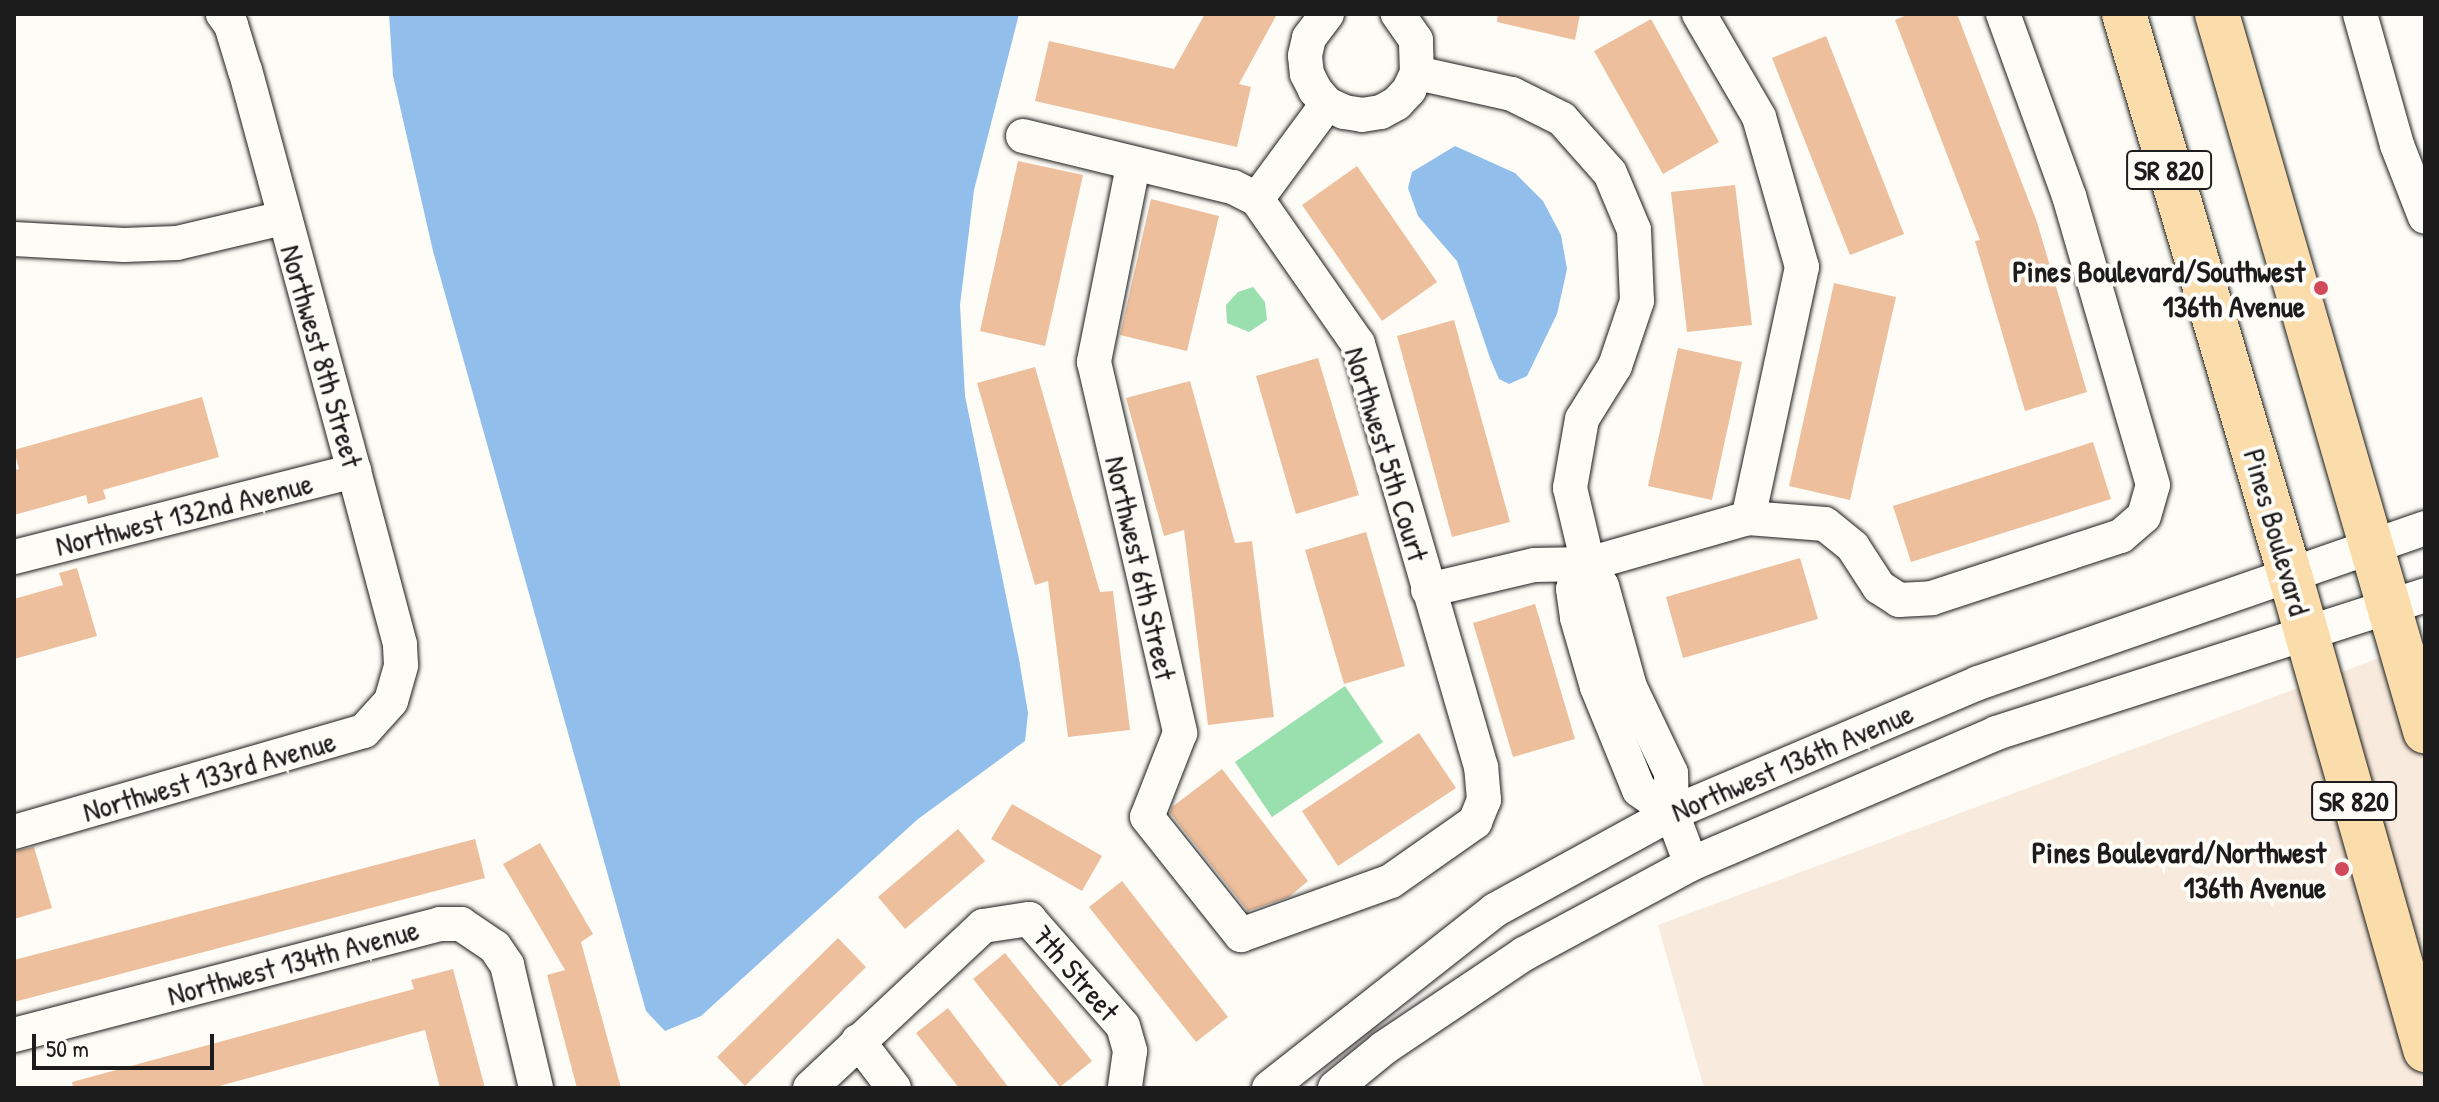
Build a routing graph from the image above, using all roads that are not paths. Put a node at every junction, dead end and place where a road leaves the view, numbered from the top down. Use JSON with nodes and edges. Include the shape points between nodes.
{"nodes":[{"id":1,"x":223,"y":14,"type":"edge"},
{"id":2,"x":1327,"y":14,"type":"edge"},
{"id":3,"x":1398,"y":14,"type":"edge"},
{"id":4,"x":1699,"y":14,"type":"edge"},
{"id":5,"x":2003,"y":14,"type":"edge"},
{"id":6,"x":2124,"y":14,"type":"edge"},
{"id":7,"x":2217,"y":14,"type":"edge"},
{"id":8,"x":2360,"y":14,"type":"edge"},
{"id":9,"x":1417,"y":73,"type":"junction"},
{"id":10,"x":1327,"y":104,"type":"junction"},
{"id":11,"x":1023,"y":136,"type":"dead end"},
{"id":12,"x":1133,"y":166,"type":"junction"},
{"id":13,"x":1257,"y":199,"type":"junction"},
{"id":14,"x":2424,"y":216,"type":"edge"},
{"id":15,"x":283,"y":218,"type":"junction"},
{"id":16,"x":14,"y":239,"type":"edge"},
{"id":17,"x":354,"y":471,"type":"junction"},
{"id":18,"x":1748,"y":518,"type":"junction"},
{"id":19,"x":2425,"y":528,"type":"edge"},
{"id":20,"x":2373,"y":546,"type":"junction"},
{"id":21,"x":14,"y":557,"type":"edge"},
{"id":22,"x":1595,"y":575,"type":"junction"},
{"id":23,"x":2290,"y":575,"type":"junction"},
{"id":24,"x":1428,"y":590,"type":"junction"},
{"id":25,"x":2407,"y":601,"type":"edge"},
{"id":26,"x":2307,"y":634,"type":"junction"},
{"id":27,"x":1600,"y":642,"type":"junction"},
{"id":28,"x":391,"y":701,"type":"joint"},
{"id":29,"x":1645,"y":717,"type":"junction"},
{"id":30,"x":2425,"y":731,"type":"edge"},
{"id":31,"x":1484,"y":800,"type":"joint"},
{"id":32,"x":1672,"y":813,"type":"junction"},
{"id":33,"x":14,"y":832,"type":"edge"},
{"id":34,"x":1691,"y":864,"type":"junction"},
{"id":35,"x":14,"y":1035,"type":"edge"},
{"id":36,"x":858,"y":1041,"type":"junction"},
{"id":37,"x":2425,"y":1050,"type":"edge"},
{"id":38,"x":536,"y":1088,"type":"edge"},
{"id":39,"x":810,"y":1088,"type":"edge"},
{"id":40,"x":894,"y":1088,"type":"edge"},
{"id":41,"x":1125,"y":1088,"type":"edge"},
{"id":42,"x":1269,"y":1088,"type":"edge"},
{"id":43,"x":1335,"y":1088,"type":"edge"}],
"edges":[{"from":1,"to":15,"type":"street","name":"Northwest 8th Street","via":[[245,71]]},
{"from":2,"to":10,"type":"street","via":[[1309,38],[1305,56],[1307,74]]},
{"from":3,"to":9,"type":"street","via":[[1416,40]]},
{"from":4,"to":18,"type":"street","via":[[1759,117],[1802,267]]},
{"from":5,"to":18,"type":"street","via":[[2069,196],[2153,485],[2144,516],[2121,536],[1932,598],[1899,600],[1879,587],[1853,547],[1825,524]]},
{"from":6,"to":23,"type":"highway","name":"Pines Boulevard","number":"SR 820"},
{"from":7,"to":20,"type":"highway","number":"SR 820"},
{"from":8,"to":14,"type":"street","via":[[2397,145]]},
{"from":9,"to":10,"type":"street","via":[[1397,103],[1381,112],[1353,114]]},
{"from":9,"to":22,"type":"street","via":[[1512,94],[1562,119],[1610,173],[1634,230],[1637,301],[1615,366],[1582,419],[1570,488]]},
{"from":10,"to":13,"type":"street"},
{"from":11,"to":12,"type":"street"},
{"from":12,"to":13,"type":"street","via":[[1233,187]]},
{"from":12,"to":31,"type":"street","name":"Northwest 6th Street","via":[[1094,362],[1180,733],[1147,817],[1241,935],[1391,881],[1475,822]]},
{"from":13,"to":24,"type":"street","name":"Northwest 5th Court","via":[[1358,344]]},
{"from":15,"to":16,"type":"street","via":[[177,243]]},
{"from":15,"to":17,"type":"street","name":"Northwest 8th Street"},
{"from":17,"to":21,"type":"street","name":"Northwest 132nd Avenue"},
{"from":17,"to":28,"type":"street","name":"Northwest 8th Street","via":[[400,644],[401,665]]},
{"from":18,"to":22,"type":"street"},
{"from":19,"to":20,"type":"street","name":"Northwest 136th Avenue"},
{"from":20,"to":23,"type":"street","name":"Northwest 136th Avenue"},
{"from":20,"to":25,"type":"highway","number":"SR 820"},
{"from":22,"to":24,"type":"street","via":[[1534,565]]},
{"from":22,"to":27,"type":"street","via":[[1573,589]]},
{"from":22,"to":29,"type":"street","via":[[1624,594],[1645,657],[1653,703]]},
{"from":23,"to":26,"type":"highway","name":"Pines Boulevard","number":"SR 820"},
{"from":23,"to":32,"type":"street","name":"Northwest 136th Avenue","via":[[1978,683]]},
{"from":24,"to":31,"type":"street","name":"Northwest 5th Court","via":[[1481,767]]},
{"from":25,"to":26,"type":"street","name":"Northwest 136th Avenue"},
{"from":25,"to":30,"type":"highway","number":"SR 820"},
{"from":26,"to":34,"type":"street","name":"Northwest 136th Avenue","via":[[1996,733]]},
{"from":26,"to":37,"type":"highway","name":"Pines Boulevard","number":"SR 820"},
{"from":27,"to":29,"type":"street"},
{"from":27,"to":32,"type":"street","via":[[1607,718],[1639,790]]},
{"from":28,"to":33,"type":"street","name":"Northwest 133rd Avenue","via":[[364,731]]},
{"from":29,"to":32,"type":"street","via":[[1671,773]]},
{"from":32,"to":34,"type":"street"},
{"from":32,"to":42,"type":"street","name":"Northwest 136th Avenue","via":[[1495,910]]},
{"from":34,"to":43,"type":"street","name":"Northwest 136th Avenue","via":[[1524,954],[1384,1048]]},
{"from":35,"to":38,"type":"street","name":"Northwest 134th Avenue","via":[[440,924],[461,924],[479,933],[507,965]]},
{"from":36,"to":39,"type":"street"},
{"from":36,"to":40,"type":"street"},
{"from":36,"to":41,"type":"street","name":"7th Street","via":[[983,926],[1029,919],[1123,1026],[1130,1051]]}]}
